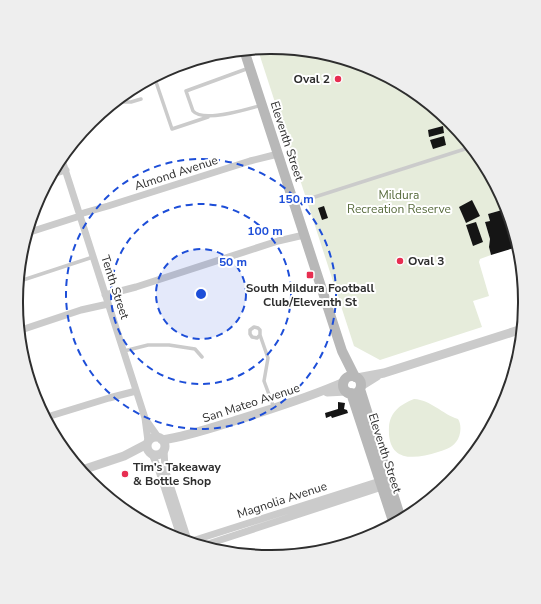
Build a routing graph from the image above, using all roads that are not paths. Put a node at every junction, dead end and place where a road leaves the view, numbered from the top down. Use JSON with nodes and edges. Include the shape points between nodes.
{"nodes":[{"id":1,"x":246,"y":56,"type":"edge"},
{"id":2,"x":250,"y":67,"type":"junction"},
{"id":3,"x":156,"y":83,"type":"edge"},
{"id":4,"x":141,"y":99,"type":"dead end"},
{"id":5,"x":125,"y":102,"type":"edge"},
{"id":6,"x":262,"y":105,"type":"junction"},
{"id":7,"x":211,"y":116,"type":"junction"},
{"id":8,"x":465,"y":149,"type":"edge"},
{"id":9,"x":277,"y":152,"type":"junction"},
{"id":10,"x":64,"y":167,"type":"edge"},
{"id":11,"x":294,"y":204,"type":"junction"},
{"id":12,"x":80,"y":216,"type":"junction"},
{"id":13,"x":33,"y":231,"type":"edge"},
{"id":14,"x":303,"y":233,"type":"junction"},
{"id":15,"x":93,"y":257,"type":"junction"},
{"id":16,"x":24,"y":280,"type":"edge"},
{"id":17,"x":107,"y":299,"type":"junction"},
{"id":18,"x":25,"y":329,"type":"edge"},
{"id":19,"x":517,"y":330,"type":"edge"},
{"id":20,"x":260,"y":335,"type":"dead end"},
{"id":21,"x":124,"y":351,"type":"junction"},
{"id":22,"x":202,"y":357,"type":"dead end"},
{"id":23,"x":353,"y":385,"type":"junction"},
{"id":24,"x":136,"y":389,"type":"junction"},
{"id":25,"x":274,"y":409,"type":"junction"},
{"id":26,"x":52,"y":417,"type":"edge"},
{"id":27,"x":145,"y":418,"type":"junction"},
{"id":28,"x":162,"y":444,"type":"junction"},
{"id":29,"x":150,"y":448,"type":"junction"},
{"id":30,"x":87,"y":468,"type":"edge"},
{"id":31,"x":384,"y":483,"type":"junction"},
{"id":32,"x":294,"y":512,"type":"junction"},
{"id":33,"x":399,"y":513,"type":"edge"},
{"id":34,"x":267,"y":517,"type":"junction"},
{"id":35,"x":392,"y":517,"type":"edge"},
{"id":36,"x":250,"y":522,"type":"junction"},
{"id":37,"x":269,"y":524,"type":"junction"},
{"id":38,"x":232,"y":528,"type":"junction"},
{"id":39,"x":252,"y":530,"type":"junction"},
{"id":40,"x":179,"y":532,"type":"edge"},
{"id":41,"x":215,"y":533,"type":"junction"},
{"id":42,"x":186,"y":534,"type":"edge"},
{"id":43,"x":234,"y":536,"type":"junction"},
{"id":44,"x":199,"y":539,"type":"edge"},
{"id":45,"x":217,"y":541,"type":"junction"},
{"id":46,"x":212,"y":543,"type":"edge"}],
"edges":[{"from":1,"to":2,"type":"main road","name":"Eleventh Street"},
{"from":2,"to":6,"type":"main road","name":"Eleventh Street"},
{"from":2,"to":7,"type":"lane","via":[[186,91],[195,114]]},
{"from":3,"to":7,"type":"lane","via":[[172,129]]},
{"from":4,"to":5,"type":"lane"},
{"from":6,"to":7,"type":"lane"},
{"from":6,"to":9,"type":"main road","name":"Eleventh Street"},
{"from":8,"to":11,"type":"lane"},
{"from":9,"to":11,"type":"main road","name":"Eleventh Street"},
{"from":9,"to":12,"type":"street","name":"Almond Avenue"},
{"from":10,"to":12,"type":"street","name":"Tenth Street"},
{"from":11,"to":14,"type":"main road","name":"Eleventh Street"},
{"from":12,"to":13,"type":"street","name":"Almond Avenue"},
{"from":12,"to":15,"type":"street","name":"Tenth Street"},
{"from":14,"to":17,"type":"street","via":[[136,287]]},
{"from":14,"to":23,"type":"main road","name":"Eleventh Street"},
{"from":15,"to":16,"type":"lane"},
{"from":15,"to":17,"type":"street","name":"Tenth Street"},
{"from":17,"to":18,"type":"street"},
{"from":17,"to":21,"type":"street","name":"Tenth Street"},
{"from":19,"to":23,"type":"street","name":"San Mateo Avenue"},
{"from":20,"to":25,"type":"lane","via":[[268,358],[264,381]]},
{"from":21,"to":22,"type":"lane","via":[[148,345],[169,345],[195,349]]},
{"from":21,"to":24,"type":"street","name":"Tenth Street"},
{"from":23,"to":25,"type":"street","name":"San Mateo Avenue"},
{"from":23,"to":31,"type":"main road","name":"Eleventh Street"},
{"from":24,"to":26,"type":"street"},
{"from":24,"to":27,"type":"street","name":"Tenth Street"},
{"from":25,"to":28,"type":"street","name":"San Mateo Avenue"},
{"from":27,"to":28,"type":"street","name":"Tenth Street"},
{"from":27,"to":29,"type":"street","name":"Tenth Street"},
{"from":28,"to":29,"type":"street","via":[[153,438]]},
{"from":28,"to":29,"type":"street","via":[[160,454]]},
{"from":28,"to":42,"type":"street","via":[[165,469]]},
{"from":29,"to":30,"type":"street"},
{"from":29,"to":40,"type":"street","name":"Tenth Street"},
{"from":31,"to":32,"type":"street","name":"Magnolia Avenue"},
{"from":31,"to":33,"type":"main road","name":"Eleventh Street"},
{"from":31,"to":35,"type":"main road","name":"Eleventh Street"},
{"from":32,"to":34,"type":"street","name":"Magnolia Avenue"},
{"from":32,"to":37,"type":"street","name":"Magnolia Avenue"},
{"from":34,"to":36,"type":"street","name":"Magnolia Avenue"},
{"from":34,"to":37,"type":"street"},
{"from":36,"to":38,"type":"street","name":"Magnolia Avenue"},
{"from":36,"to":39,"type":"street"},
{"from":37,"to":39,"type":"street","name":"Magnolia Avenue"},
{"from":38,"to":41,"type":"street","name":"Magnolia Avenue"},
{"from":38,"to":43,"type":"street"},
{"from":39,"to":43,"type":"street","name":"Magnolia Avenue"},
{"from":41,"to":44,"type":"street","name":"Magnolia Avenue"},
{"from":41,"to":45,"type":"street"},
{"from":43,"to":45,"type":"street","name":"Magnolia Avenue"},
{"from":45,"to":46,"type":"street","name":"Magnolia Avenue"}]}
